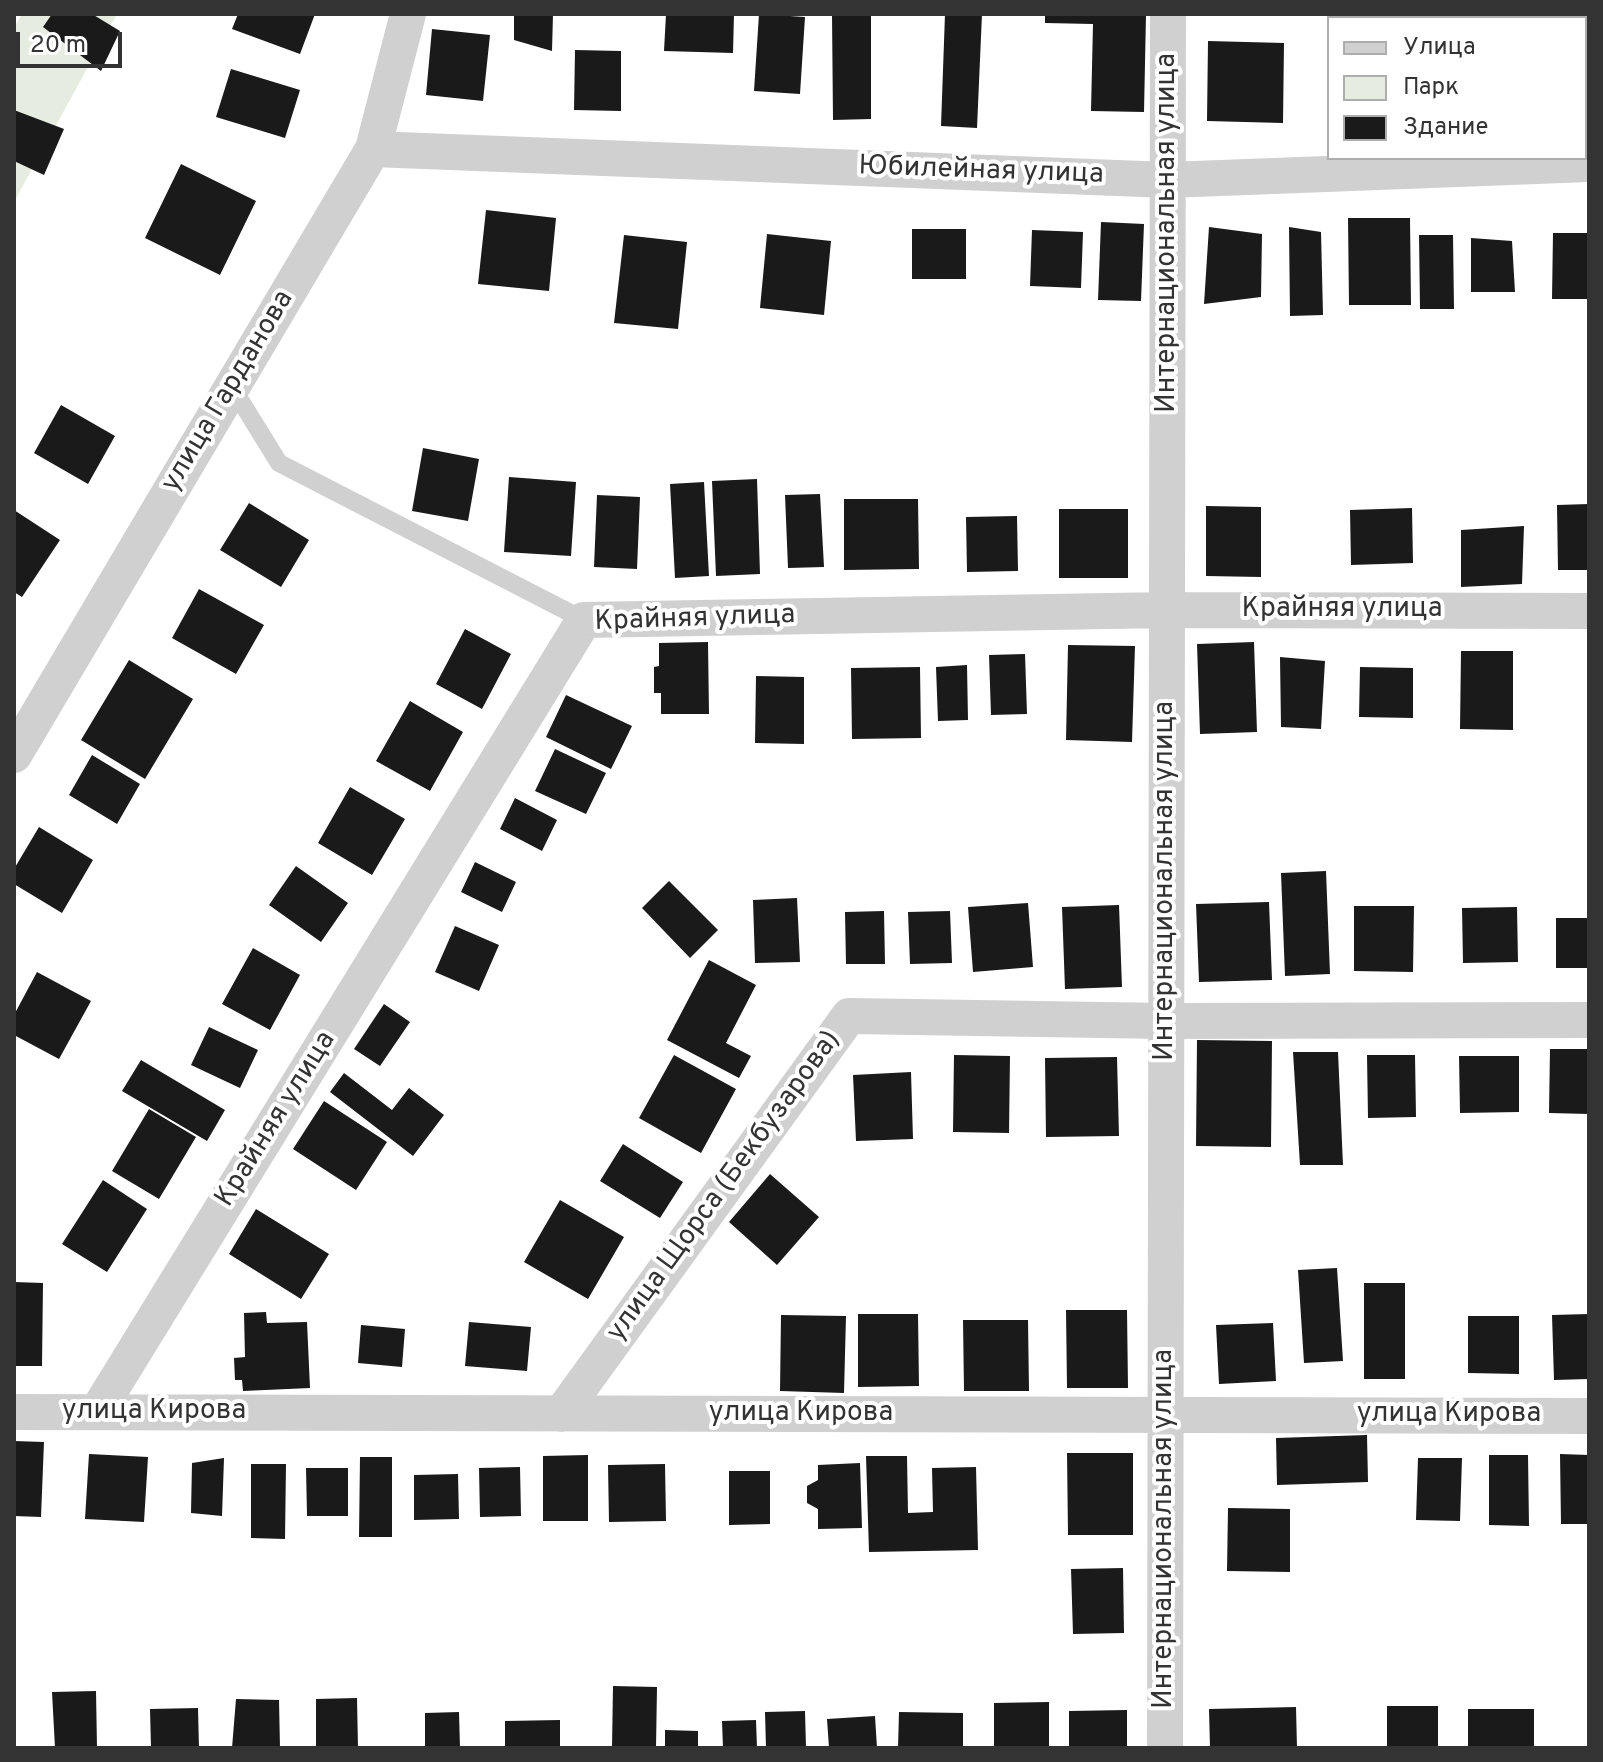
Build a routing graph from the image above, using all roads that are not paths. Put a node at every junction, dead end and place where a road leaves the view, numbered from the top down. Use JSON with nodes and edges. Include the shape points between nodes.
{"nodes":[{"id":1,"x":408,"y":14,"type":"edge"},
{"id":2,"x":1168,"y":14,"type":"edge"},
{"id":3,"x":373,"y":149,"type":"junction"},
{"id":4,"x":1589,"y":164,"type":"edge"},
{"id":5,"x":1168,"y":180,"type":"junction"},
{"id":6,"x":232,"y":387,"type":"junction"},
{"id":7,"x":1167,"y":610,"type":"junction"},
{"id":8,"x":1589,"y":611,"type":"edge"},
{"id":9,"x":584,"y":620,"type":"junction"},
{"id":10,"x":14,"y":755,"type":"edge"},
{"id":11,"x":1589,"y":1020,"type":"edge"},
{"id":12,"x":1166,"y":1021,"type":"junction"},
{"id":13,"x":14,"y":1412,"type":"edge"},
{"id":14,"x":97,"y":1412,"type":"junction"},
{"id":15,"x":561,"y":1414,"type":"junction"},
{"id":16,"x":1165,"y":1414,"type":"junction"},
{"id":17,"x":1589,"y":1416,"type":"edge"},
{"id":18,"x":1165,"y":1748,"type":"edge"}],
"edges":[{"from":1,"to":3,"type":"street","name":"улица Гарданова"},
{"from":2,"to":5,"type":"street","name":"Интернациональная улица"},
{"from":3,"to":5,"type":"street","name":"Юбилейная улица"},
{"from":3,"to":6,"type":"street","name":"улица Гарданова"},
{"from":4,"to":5,"type":"street","name":"Юбилейная улица"},
{"from":5,"to":7,"type":"street","name":"Интернациональная улица"},
{"from":6,"to":9,"type":"lane","via":[[279,463]]},
{"from":6,"to":10,"type":"street","name":"улица Гарданова"},
{"from":7,"to":8,"type":"street","name":"Крайняя улица"},
{"from":7,"to":9,"type":"street","name":"Крайняя улица"},
{"from":7,"to":12,"type":"street","name":"Интернациональная улица"},
{"from":9,"to":14,"type":"street","name":"Крайняя улица"},
{"from":11,"to":12,"type":"street","name":"улица Щорса (Бекбузарова)"},
{"from":12,"to":15,"type":"street","name":"улица Щорса (Бекбузарова)","via":[[849,1016]]},
{"from":12,"to":16,"type":"street","name":"Интернациональная улица"},
{"from":13,"to":14,"type":"street","name":"улица Кирова"},
{"from":14,"to":15,"type":"street","name":"улица Кирова"},
{"from":15,"to":16,"type":"street","name":"улица Кирова"},
{"from":16,"to":17,"type":"street","name":"улица Кирова"},
{"from":16,"to":18,"type":"street","name":"Интернациональная улица"}]}
